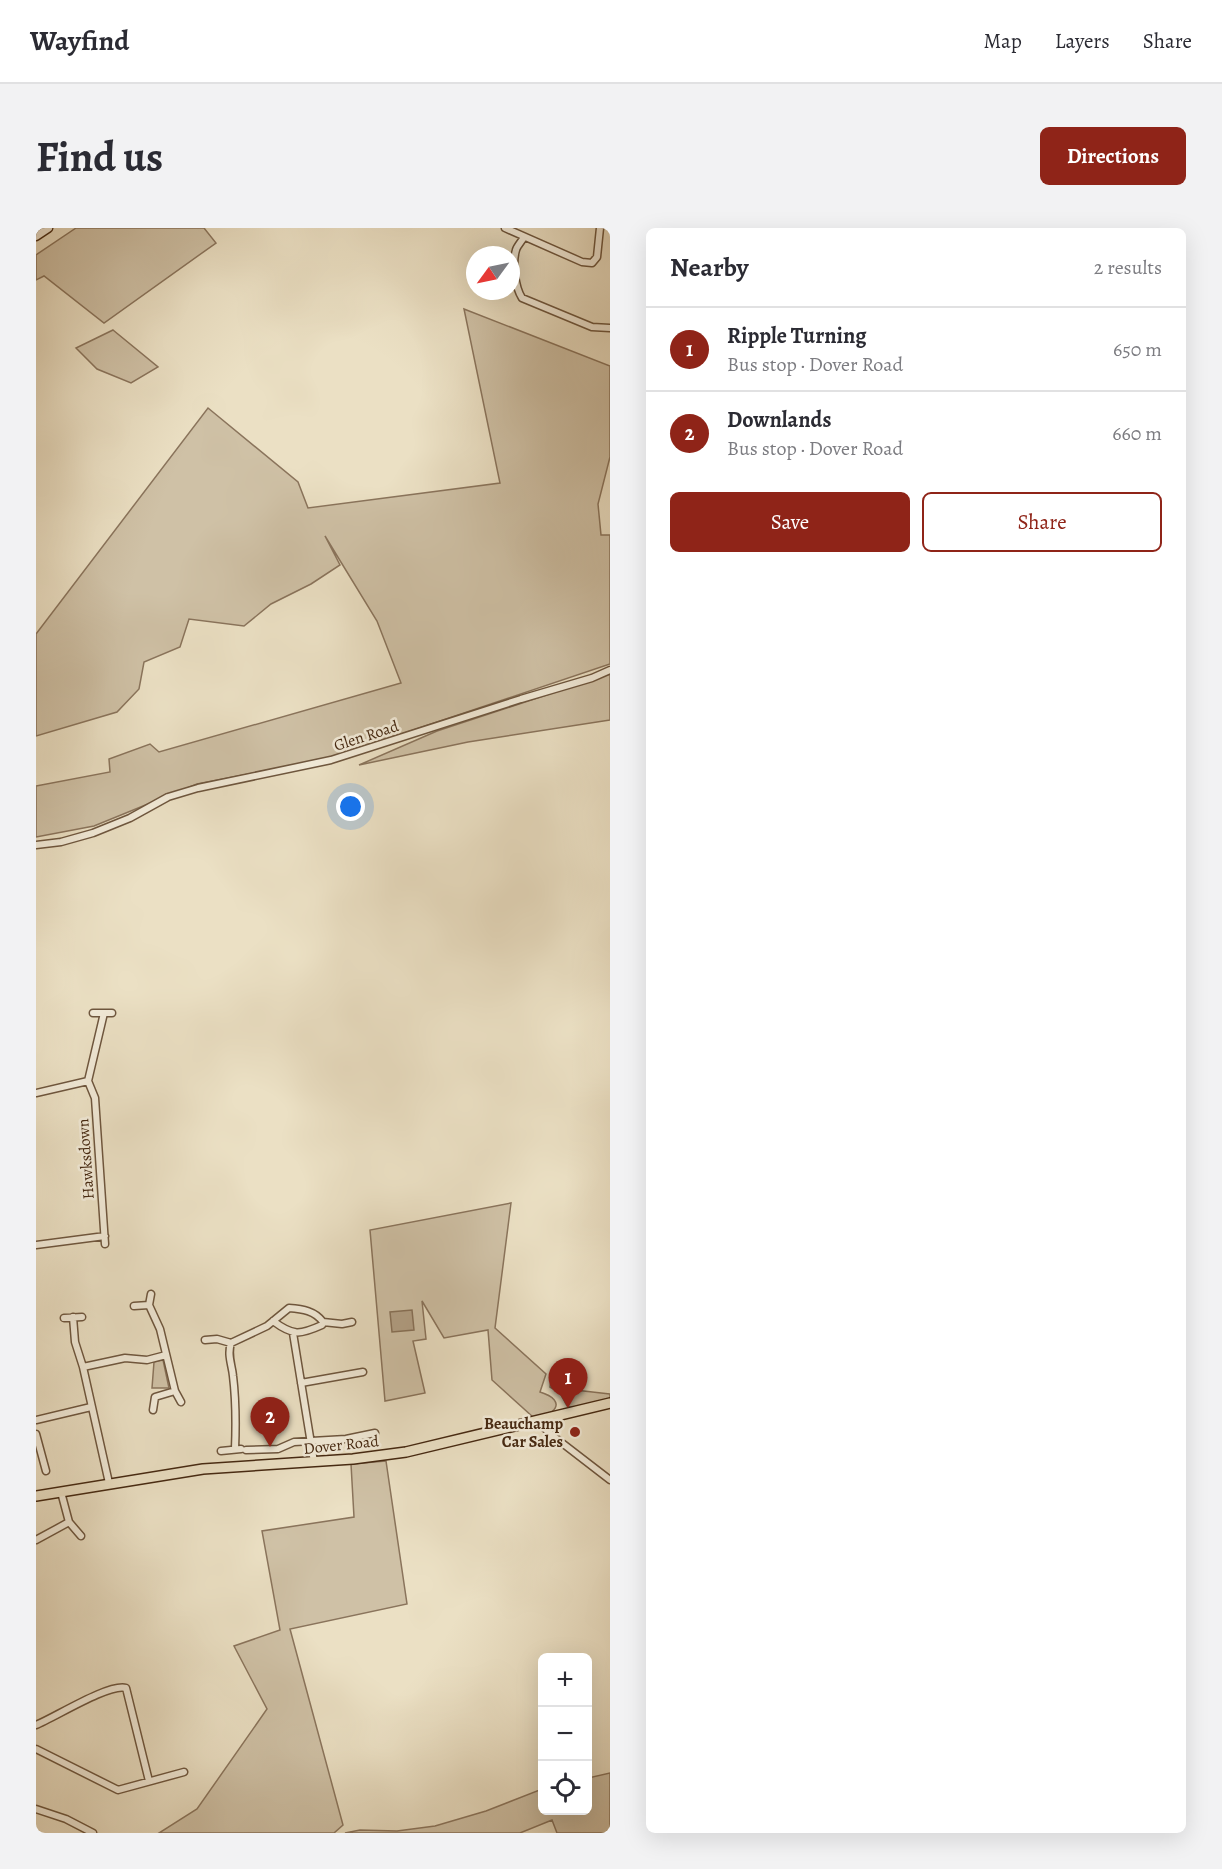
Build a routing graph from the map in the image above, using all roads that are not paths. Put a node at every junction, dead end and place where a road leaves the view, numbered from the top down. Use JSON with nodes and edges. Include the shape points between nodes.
{"nodes":[{"id":1,"x":48,"y":228,"type":"edge"},
{"id":2,"x":505,"y":228,"type":"edge"},
{"id":3,"x":600,"y":228,"type":"edge"},
{"id":4,"x":36,"y":236,"type":"edge"},
{"id":5,"x":524,"y":237,"type":"junction"},
{"id":6,"x":610,"y":328,"type":"edge"},
{"id":7,"x":610,"y":670,"type":"edge"},
{"id":8,"x":36,"y":845,"type":"edge"},
{"id":9,"x":93,"y":1013,"type":"dead end"},
{"id":10,"x":104,"y":1013,"type":"junction"},
{"id":11,"x":112,"y":1013,"type":"dead end"},
{"id":12,"x":88,"y":1081,"type":"junction"},
{"id":13,"x":36,"y":1093,"type":"edge"},
{"id":14,"x":36,"y":1245,"type":"edge"},
{"id":15,"x":151,"y":1294,"type":"dead end"},
{"id":16,"x":149,"y":1305,"type":"junction"},
{"id":17,"x":134,"y":1306,"type":"dead end"},
{"id":18,"x":73,"y":1317,"type":"junction"},
{"id":19,"x":82,"y":1317,"type":"dead end"},
{"id":20,"x":64,"y":1318,"type":"dead end"},
{"id":21,"x":273,"y":1321,"type":"junction"},
{"id":22,"x":323,"y":1322,"type":"junction"},
{"id":23,"x":352,"y":1322,"type":"dead end"},
{"id":24,"x":293,"y":1333,"type":"junction"},
{"id":25,"x":205,"y":1340,"type":"dead end"},
{"id":26,"x":231,"y":1343,"type":"junction"},
{"id":27,"x":166,"y":1355,"type":"junction"},
{"id":28,"x":83,"y":1367,"type":"junction"},
{"id":29,"x":363,"y":1372,"type":"dead end"},
{"id":30,"x":301,"y":1383,"type":"junction"},
{"id":31,"x":175,"y":1391,"type":"junction"},
{"id":32,"x":182,"y":1402,"type":"dead end"},
{"id":33,"x":610,"y":1403,"type":"edge"},
{"id":34,"x":91,"y":1407,"type":"junction"},
{"id":35,"x":153,"y":1410,"type":"dead end"},
{"id":36,"x":36,"y":1420,"type":"edge"},
{"id":37,"x":537,"y":1421,"type":"junction"},
{"id":38,"x":375,"y":1433,"type":"dead end"},
{"id":39,"x":36,"y":1434,"type":"edge"},
{"id":40,"x":311,"y":1442,"type":"junction"},
{"id":41,"x":241,"y":1450,"type":"junction"},
{"id":42,"x":220,"y":1451,"type":"dead end"},
{"id":43,"x":52,"y":1457,"type":"dead end"},
{"id":44,"x":44,"y":1460,"type":"junction"},
{"id":45,"x":314,"y":1462,"type":"junction"},
{"id":46,"x":46,"y":1471,"type":"dead end"},
{"id":47,"x":610,"y":1480,"type":"edge"},
{"id":48,"x":109,"y":1484,"type":"junction"},
{"id":49,"x":61,"y":1492,"type":"junction"},
{"id":50,"x":36,"y":1496,"type":"edge"},
{"id":51,"x":69,"y":1522,"type":"junction"},
{"id":52,"x":81,"y":1536,"type":"dead end"},
{"id":53,"x":36,"y":1540,"type":"edge"},
{"id":54,"x":36,"y":1725,"type":"edge"},
{"id":55,"x":36,"y":1749,"type":"edge"},
{"id":56,"x":184,"y":1772,"type":"dead end"},
{"id":57,"x":149,"y":1781,"type":"junction"},
{"id":58,"x":36,"y":1809,"type":"edge"},
{"id":59,"x":93,"y":1833,"type":"edge"}],
"edges":[{"from":1,"to":4,"type":"street"},
{"from":2,"to":5,"type":"street"},
{"from":3,"to":5,"type":"street","via":[[597,257],[592,263]]},
{"from":5,"to":6,"type":"street","via":[[516,249],[517,291],[522,298],[592,327]]},
{"from":7,"to":8,"type":"street","name":"Glen Road","via":[[331,760],[168,797],[93,833]]},
{"from":9,"to":10,"type":"street"},
{"from":10,"to":11,"type":"street"},
{"from":10,"to":12,"type":"street","name":"Hawksdown"},
{"from":12,"to":13,"type":"street"},
{"from":12,"to":14,"type":"street","name":"Hawksdown","via":[[95,1098],[105,1240]]},
{"from":15,"to":16,"type":"street"},
{"from":16,"to":17,"type":"street"},
{"from":16,"to":27,"type":"street"},
{"from":18,"to":19,"type":"street"},
{"from":18,"to":20,"type":"street"},
{"from":18,"to":28,"type":"street"},
{"from":21,"to":22,"type":"street","via":[[289,1308],[305,1309]]},
{"from":21,"to":24,"type":"street"},
{"from":21,"to":26,"type":"street"},
{"from":22,"to":23,"type":"street"},
{"from":22,"to":24,"type":"street","via":[[309,1331]]},
{"from":24,"to":30,"type":"street"},
{"from":25,"to":26,"type":"street"},
{"from":26,"to":41,"type":"street","via":[[229,1356]]},
{"from":27,"to":28,"type":"street"},
{"from":27,"to":31,"type":"street"},
{"from":28,"to":34,"type":"street"},
{"from":29,"to":30,"type":"street"},
{"from":30,"to":40,"type":"street"},
{"from":31,"to":32,"type":"street"},
{"from":31,"to":35,"type":"street","via":[[155,1397]]},
{"from":33,"to":37,"type":"main road","name":"Dover Road"},
{"from":34,"to":36,"type":"street"},
{"from":34,"to":48,"type":"street"},
{"from":37,"to":45,"type":"main road","name":"Dover Road","via":[[406,1452]]},
{"from":37,"to":47,"type":"street"},
{"from":38,"to":40,"type":"street"},
{"from":39,"to":44,"type":"street"},
{"from":40,"to":41,"type":"street","via":[[294,1442],[278,1449]]},
{"from":40,"to":45,"type":"street"},
{"from":41,"to":42,"type":"street"},
{"from":43,"to":44,"type":"street"},
{"from":44,"to":46,"type":"street"},
{"from":45,"to":48,"type":"main road","name":"Dover Road","via":[[203,1469]]},
{"from":48,"to":49,"type":"main road","name":"Dover Road"},
{"from":49,"to":50,"type":"main road","name":"Dover Road"},
{"from":49,"to":51,"type":"street"},
{"from":51,"to":52,"type":"street"},
{"from":51,"to":53,"type":"street"},
{"from":54,"to":57,"type":"street","via":[[122,1687],[126,1689]]},
{"from":55,"to":57,"type":"street","via":[[118,1790]]},
{"from":56,"to":57,"type":"street"},
{"from":58,"to":59,"type":"street"}]}
